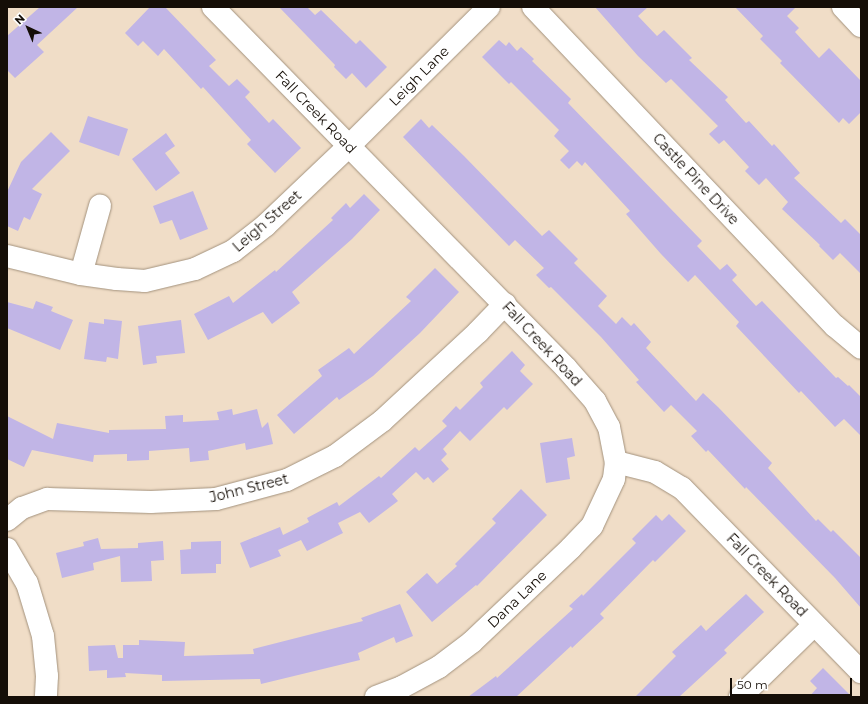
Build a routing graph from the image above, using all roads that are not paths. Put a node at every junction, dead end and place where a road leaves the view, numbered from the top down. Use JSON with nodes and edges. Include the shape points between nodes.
{"nodes":[{"id":1,"x":213,"y":7,"type":"edge"},
{"id":2,"x":489,"y":7,"type":"edge"},
{"id":3,"x":533,"y":7,"type":"edge"},
{"id":4,"x":843,"y":7,"type":"edge"},
{"id":5,"x":861,"y":26,"type":"edge"},
{"id":6,"x":349,"y":146,"type":"junction"},
{"id":7,"x":100,"y":206,"type":"dead end"},
{"id":8,"x":7,"y":256,"type":"edge"},
{"id":9,"x":81,"y":274,"type":"junction"},
{"id":10,"x":505,"y":304,"type":"junction"},
{"id":11,"x":861,"y":348,"type":"edge"},
{"id":12,"x":616,"y":462,"type":"junction"},
{"id":13,"x":7,"y":520,"type":"edge"},
{"id":14,"x":7,"y":550,"type":"edge"},
{"id":15,"x":814,"y":625,"type":"junction"},
{"id":16,"x":861,"y":672,"type":"edge"},
{"id":17,"x":46,"y":697,"type":"edge"},
{"id":18,"x":376,"y":697,"type":"edge"},
{"id":19,"x":740,"y":697,"type":"edge"}],
"edges":[{"from":1,"to":6,"type":"street","name":"Fall Creek Road"},
{"from":2,"to":6,"type":"street","name":"Leigh Lane"},
{"from":3,"to":11,"type":"street","name":"Castle Pine Drive","via":[[835,326]]},
{"from":4,"to":5,"type":"street"},
{"from":6,"to":9,"type":"street","name":"Leigh Street","via":[[266,225],[233,252],[195,269],[145,281]]},
{"from":6,"to":10,"type":"street","name":"Fall Creek Road"},
{"from":7,"to":9,"type":"street"},
{"from":8,"to":9,"type":"street","name":"Leigh Street"},
{"from":10,"to":12,"type":"street","name":"Fall Creek Road","via":[[595,401],[609,427]]},
{"from":10,"to":13,"type":"street","name":"John Street","via":[[382,421],[335,456],[287,480],[216,499],[151,502],[46,499],[22,508]]},
{"from":12,"to":15,"type":"street","name":"Fall Creek Road","via":[[655,472],[682,488]]},
{"from":12,"to":18,"type":"street","name":"Dana Lane","via":[[614,479],[592,526],[571,548],[472,642],[439,667],[402,687]]},
{"from":14,"to":17,"type":"street","via":[[27,583],[42,636],[47,676]]},
{"from":15,"to":16,"type":"street","name":"Fall Creek Road"},
{"from":15,"to":19,"type":"street"}]}
